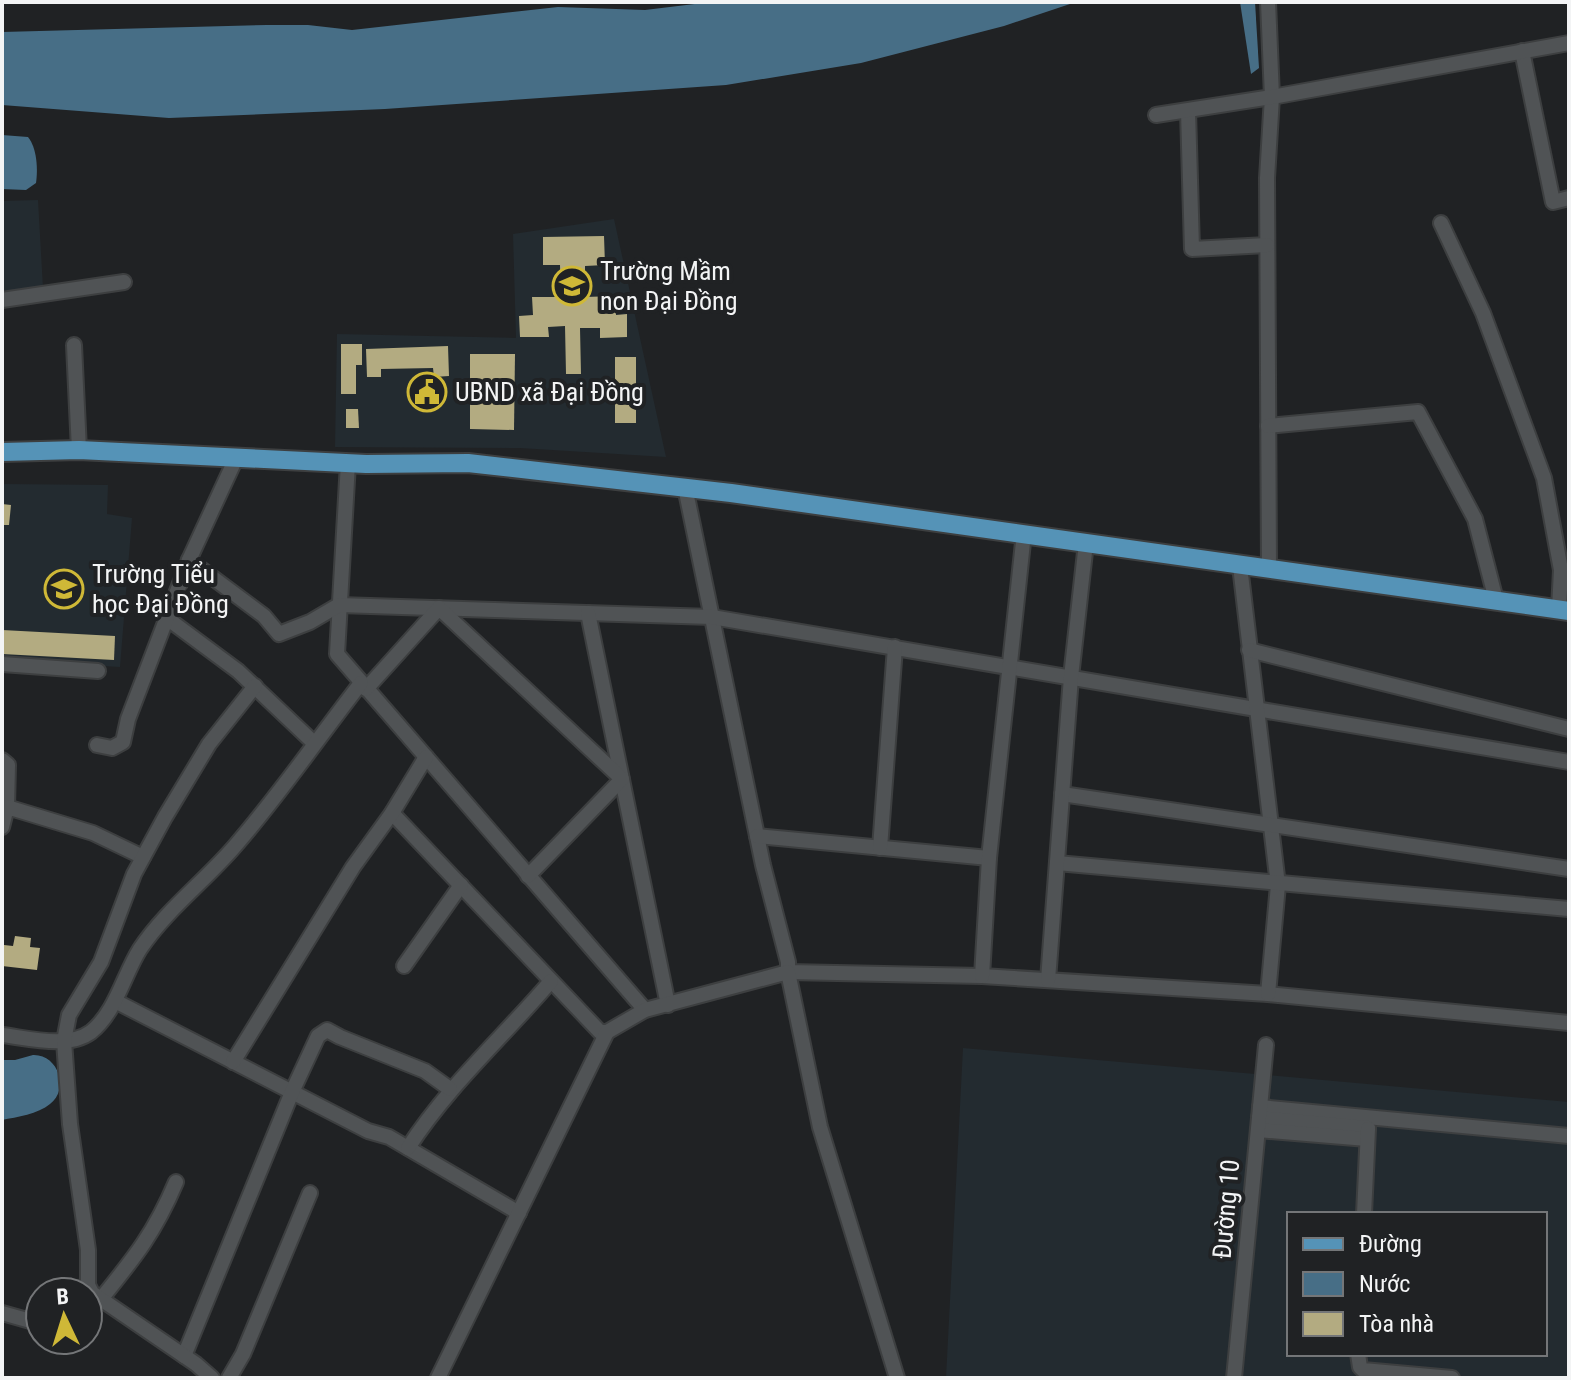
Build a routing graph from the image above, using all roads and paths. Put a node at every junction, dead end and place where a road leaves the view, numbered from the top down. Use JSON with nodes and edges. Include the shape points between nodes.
{"nodes":[{"id":1,"x":1268,"y":2,"type":"edge"},
{"id":2,"x":1569,"y":43,"type":"edge"},
{"id":3,"x":1522,"y":51,"type":"junction"},
{"id":4,"x":1272,"y":97,"type":"junction"},
{"id":5,"x":1188,"y":111,"type":"junction"},
{"id":6,"x":1156,"y":115,"type":"dead end"},
{"id":7,"x":1569,"y":198,"type":"edge"},
{"id":8,"x":1441,"y":223,"type":"dead end"},
{"id":9,"x":1267,"y":245,"type":"junction"},
{"id":10,"x":124,"y":282,"type":"dead end"},
{"id":11,"x":2,"y":300,"type":"edge"},
{"id":12,"x":74,"y":345,"type":"dead end"},
{"id":13,"x":1268,"y":426,"type":"junction"},
{"id":14,"x":79,"y":450,"type":"junction"},
{"id":15,"x":2,"y":452,"type":"edge"},
{"id":16,"x":237,"y":456,"type":"junction"},
{"id":17,"x":348,"y":463,"type":"junction"},
{"id":18,"x":685,"y":487,"type":"junction"},
{"id":19,"x":1024,"y":533,"type":"junction"},
{"id":20,"x":1086,"y":543,"type":"junction"},
{"id":21,"x":189,"y":560,"type":"junction"},
{"id":22,"x":1240,"y":566,"type":"junction"},
{"id":23,"x":1269,"y":569,"type":"junction"},
{"id":24,"x":1496,"y":600,"type":"junction"},
{"id":25,"x":339,"y":605,"type":"junction"},
{"id":26,"x":439,"y":608,"type":"junction"},
{"id":27,"x":1564,"y":610,"type":"edge"},
{"id":28,"x":588,"y":613,"type":"junction"},
{"id":29,"x":712,"y":617,"type":"junction"},
{"id":30,"x":168,"y":619,"type":"junction"},
{"id":31,"x":895,"y":647,"type":"junction"},
{"id":32,"x":1249,"y":650,"type":"junction"},
{"id":33,"x":2,"y":664,"type":"edge"},
{"id":34,"x":1010,"y":666,"type":"junction"},
{"id":35,"x":98,"y":671,"type":"dead end"},
{"id":36,"x":1071,"y":677,"type":"junction"},
{"id":37,"x":255,"y":686,"type":"junction"},
{"id":38,"x":364,"y":686,"type":"junction"},
{"id":39,"x":1256,"y":708,"type":"junction"},
{"id":40,"x":1569,"y":729,"type":"edge"},
{"id":41,"x":314,"y":743,"type":"junction"},
{"id":42,"x":97,"y":745,"type":"dead end"},
{"id":43,"x":426,"y":757,"type":"junction"},
{"id":44,"x":2,"y":760,"type":"edge"},
{"id":45,"x":1569,"y":762,"type":"edge"},
{"id":46,"x":622,"y":779,"type":"junction"},
{"id":47,"x":1062,"y":794,"type":"junction"},
{"id":48,"x":7,"y":807,"type":"junction"},
{"id":49,"x":392,"y":813,"type":"junction"},
{"id":50,"x":1270,"y":824,"type":"junction"},
{"id":51,"x":2,"y":827,"type":"edge"},
{"id":52,"x":757,"y":836,"type":"junction"},
{"id":53,"x":880,"y":848,"type":"junction"},
{"id":54,"x":143,"y":857,"type":"junction"},
{"id":55,"x":989,"y":858,"type":"junction"},
{"id":56,"x":1057,"y":863,"type":"junction"},
{"id":57,"x":1569,"y":869,"type":"edge"},
{"id":58,"x":528,"y":876,"type":"junction"},
{"id":59,"x":1278,"y":883,"type":"junction"},
{"id":60,"x":461,"y":885,"type":"junction"},
{"id":61,"x":1569,"y":909,"type":"edge"},
{"id":62,"x":404,"y":966,"type":"dead end"},
{"id":63,"x":788,"y":972,"type":"junction"},
{"id":64,"x":982,"y":976,"type":"junction"},
{"id":65,"x":1048,"y":980,"type":"junction"},
{"id":66,"x":551,"y":981,"type":"junction"},
{"id":67,"x":1268,"y":994,"type":"junction"},
{"id":68,"x":115,"y":1001,"type":"junction"},
{"id":69,"x":668,"y":1005,"type":"junction"},
{"id":70,"x":645,"y":1010,"type":"junction"},
{"id":71,"x":1569,"y":1023,"type":"edge"},
{"id":72,"x":607,"y":1032,"type":"junction"},
{"id":73,"x":2,"y":1035,"type":"edge"},
{"id":74,"x":64,"y":1041,"type":"junction"},
{"id":75,"x":1266,"y":1045,"type":"dead end"},
{"id":76,"x":233,"y":1062,"type":"junction"},
{"id":77,"x":450,"y":1089,"type":"junction"},
{"id":78,"x":292,"y":1092,"type":"junction"},
{"id":79,"x":1259,"y":1119,"type":"junction"},
{"id":80,"x":1368,"y":1128,"type":"junction"},
{"id":81,"x":1569,"y":1136,"type":"edge"},
{"id":82,"x":408,"y":1148,"type":"junction"},
{"id":83,"x":176,"y":1182,"type":"dead end"},
{"id":84,"x":310,"y":1193,"type":"dead end"},
{"id":85,"x":1364,"y":1212,"type":"edge"},
{"id":86,"x":519,"y":1213,"type":"junction"},
{"id":87,"x":88,"y":1276,"type":"edge"},
{"id":88,"x":104,"y":1295,"type":"edge"},
{"id":89,"x":104,"y":1301,"type":"edge"},
{"id":90,"x":2,"y":1313,"type":"edge"},
{"id":91,"x":24,"y":1319,"type":"edge"},
{"id":92,"x":184,"y":1356,"type":"junction"},
{"id":93,"x":1358,"y":1356,"type":"edge"},
{"id":94,"x":212,"y":1378,"type":"edge"},
{"id":95,"x":229,"y":1378,"type":"edge"},
{"id":96,"x":438,"y":1378,"type":"edge"},
{"id":97,"x":897,"y":1378,"type":"edge"},
{"id":98,"x":1234,"y":1378,"type":"edge"},
{"id":99,"x":1452,"y":1378,"type":"edge"}],
"edges":[{"from":1,"to":4,"type":"street"},
{"from":2,"to":3,"type":"street"},
{"from":3,"to":4,"type":"street"},
{"from":3,"to":7,"type":"street","via":[[1553,202]]},
{"from":4,"to":5,"type":"street"},
{"from":4,"to":9,"type":"street"},
{"from":5,"to":6,"type":"street"},
{"from":5,"to":9,"type":"street","via":[[1192,249]]},
{"from":8,"to":27,"type":"street","via":[[1483,313],[1544,478]]},
{"from":9,"to":13,"type":"street"},
{"from":10,"to":11,"type":"street"},
{"from":12,"to":14,"type":"street"},
{"from":13,"to":23,"type":"street"},
{"from":13,"to":24,"type":"street","via":[[1418,412],[1475,519]]},
{"from":14,"to":15,"type":"main road"},
{"from":14,"to":16,"type":"main road"},
{"from":16,"to":17,"type":"main road"},
{"from":16,"to":21,"type":"street"},
{"from":17,"to":18,"type":"main road","via":[[468,463]]},
{"from":17,"to":25,"type":"street"},
{"from":18,"to":19,"type":"main road"},
{"from":18,"to":29,"type":"street"},
{"from":19,"to":20,"type":"main road"},
{"from":19,"to":34,"type":"street"},
{"from":20,"to":22,"type":"main road"},
{"from":20,"to":36,"type":"street"},
{"from":21,"to":25,"type":"street","via":[[264,616],[279,634]]},
{"from":21,"to":30,"type":"street"},
{"from":22,"to":23,"type":"main road"},
{"from":22,"to":32,"type":"street"},
{"from":23,"to":24,"type":"main road"},
{"from":24,"to":27,"type":"main road"},
{"from":25,"to":26,"type":"street"},
{"from":25,"to":38,"type":"street","via":[[337,654]]},
{"from":26,"to":28,"type":"street"},
{"from":26,"to":38,"type":"street"},
{"from":26,"to":46,"type":"street"},
{"from":28,"to":29,"type":"street"},
{"from":28,"to":46,"type":"street"},
{"from":29,"to":31,"type":"street"},
{"from":29,"to":52,"type":"street"},
{"from":30,"to":37,"type":"street"},
{"from":30,"to":42,"type":"street","via":[[123,742],[112,748]]},
{"from":31,"to":34,"type":"street"},
{"from":31,"to":53,"type":"street"},
{"from":32,"to":39,"type":"street"},
{"from":32,"to":40,"type":"street"},
{"from":33,"to":35,"type":"street"},
{"from":34,"to":36,"type":"street"},
{"from":34,"to":55,"type":"street"},
{"from":36,"to":39,"type":"street"},
{"from":36,"to":47,"type":"street"},
{"from":37,"to":41,"type":"street"},
{"from":37,"to":54,"type":"street","via":[[209,744]]},
{"from":38,"to":41,"type":"street"},
{"from":38,"to":43,"type":"street"},
{"from":39,"to":45,"type":"street"},
{"from":39,"to":50,"type":"street"},
{"from":41,"to":68,"type":"street","via":[[237,844],[141,948]]},
{"from":43,"to":49,"type":"street"},
{"from":43,"to":58,"type":"street"},
{"from":44,"to":48,"type":"street","via":[[10,771]]},
{"from":46,"to":58,"type":"street"},
{"from":46,"to":69,"type":"street"},
{"from":47,"to":50,"type":"street"},
{"from":47,"to":56,"type":"street"},
{"from":48,"to":51,"type":"street"},
{"from":48,"to":54,"type":"street","via":[[93,833]]},
{"from":49,"to":60,"type":"street"},
{"from":49,"to":76,"type":"street"},
{"from":50,"to":57,"type":"street"},
{"from":50,"to":59,"type":"street"},
{"from":52,"to":53,"type":"street"},
{"from":52,"to":63,"type":"street"},
{"from":53,"to":55,"type":"street"},
{"from":54,"to":74,"type":"street","via":[[101,962],[69,1015]]},
{"from":55,"to":64,"type":"street"},
{"from":56,"to":59,"type":"street"},
{"from":56,"to":65,"type":"street"},
{"from":58,"to":70,"type":"street"},
{"from":59,"to":61,"type":"street"},
{"from":59,"to":67,"type":"street"},
{"from":60,"to":62,"type":"street"},
{"from":60,"to":66,"type":"street"},
{"from":63,"to":64,"type":"street"},
{"from":63,"to":69,"type":"street"},
{"from":63,"to":97,"type":"street","via":[[820,1127]]},
{"from":64,"to":65,"type":"street"},
{"from":65,"to":67,"type":"street"},
{"from":66,"to":72,"type":"street","via":[[600,1032]]},
{"from":66,"to":77,"type":"street"},
{"from":67,"to":71,"type":"street"},
{"from":68,"to":74,"type":"street","via":[[91,1032]]},
{"from":68,"to":76,"type":"street"},
{"from":69,"to":70,"type":"street"},
{"from":70,"to":72,"type":"street"},
{"from":72,"to":86,"type":"street"},
{"from":73,"to":74,"type":"street"},
{"from":74,"to":87,"type":"street"},
{"from":75,"to":79,"type":"street","name":"Đường 10"},
{"from":76,"to":78,"type":"street"},
{"from":77,"to":78,"type":"street","via":[[425,1071],[327,1030],[318,1036]]},
{"from":77,"to":82,"type":"street"},
{"from":78,"to":82,"type":"street"},
{"from":78,"to":92,"type":"street"},
{"from":79,"to":80,"type":"street"},
{"from":79,"to":80,"type":"street"},
{"from":79,"to":98,"type":"street","name":"Đường 10"},
{"from":80,"to":81,"type":"street"},
{"from":80,"to":85,"type":"street"},
{"from":82,"to":86,"type":"street"},
{"from":83,"to":88,"type":"street","via":[[143,1248]]},
{"from":84,"to":95,"type":"street"},
{"from":86,"to":96,"type":"street"},
{"from":89,"to":92,"type":"street"},
{"from":90,"to":91,"type":"street"},
{"from":92,"to":94,"type":"street"},
{"from":93,"to":99,"type":"street","via":[[1363,1370]]}]}
